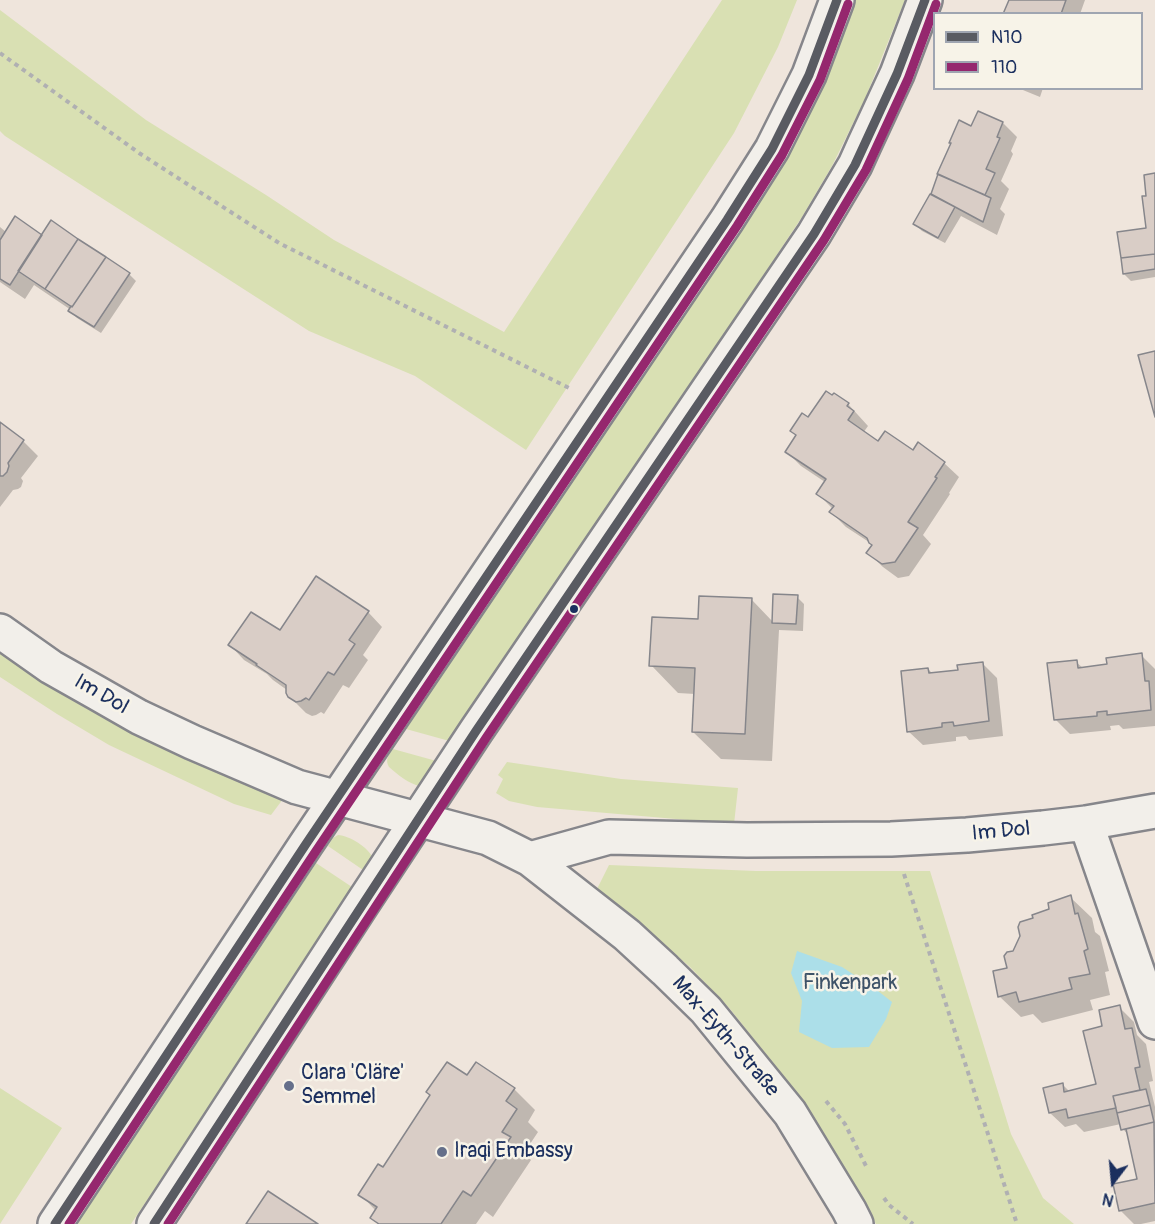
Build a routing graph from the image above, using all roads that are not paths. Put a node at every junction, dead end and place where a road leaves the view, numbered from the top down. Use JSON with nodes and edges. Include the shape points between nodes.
{"nodes":[{"id":1,"x":837,"y":0,"type":"edge"},
{"id":2,"x":925,"y":0,"type":"edge"},
{"id":3,"x":0,"y":631,"type":"edge"},
{"id":4,"x":337,"y":798,"type":"junction"},
{"id":5,"x":1155,"y":811,"type":"edge"},
{"id":6,"x":418,"y":819,"type":"junction"},
{"id":7,"x":1086,"y":823,"type":"junction"},
{"id":8,"x":530,"y":859,"type":"junction"},
{"id":9,"x":1155,"y":1022,"type":"edge"},
{"id":10,"x":55,"y":1224,"type":"edge"},
{"id":11,"x":154,"y":1224,"type":"edge"},
{"id":12,"x":856,"y":1224,"type":"edge"}],
"edges":[{"from":1,"to":4,"type":"street","via":[[809,75],[772,149]]},
{"from":2,"to":6,"type":"street","via":[[860,155],[814,234]]},
{"from":3,"to":4,"type":"street","name":"Im Dol","via":[[139,717],[297,787]]},
{"from":4,"to":6,"type":"street","name":"Im Dol"},
{"from":4,"to":10,"type":"street"},
{"from":5,"to":7,"type":"street","name":"Im Dol"},
{"from":6,"to":8,"type":"street","name":"Im Dol","via":[[488,838]]},
{"from":6,"to":11,"type":"street"},
{"from":7,"to":8,"type":"street","name":"Im Dol","via":[[891,839],[609,837]]},
{"from":7,"to":9,"type":"street"},
{"from":8,"to":12,"type":"street","name":"Max-Eyth-Straße","via":[[627,935],[706,1010],[790,1113]]}]}
